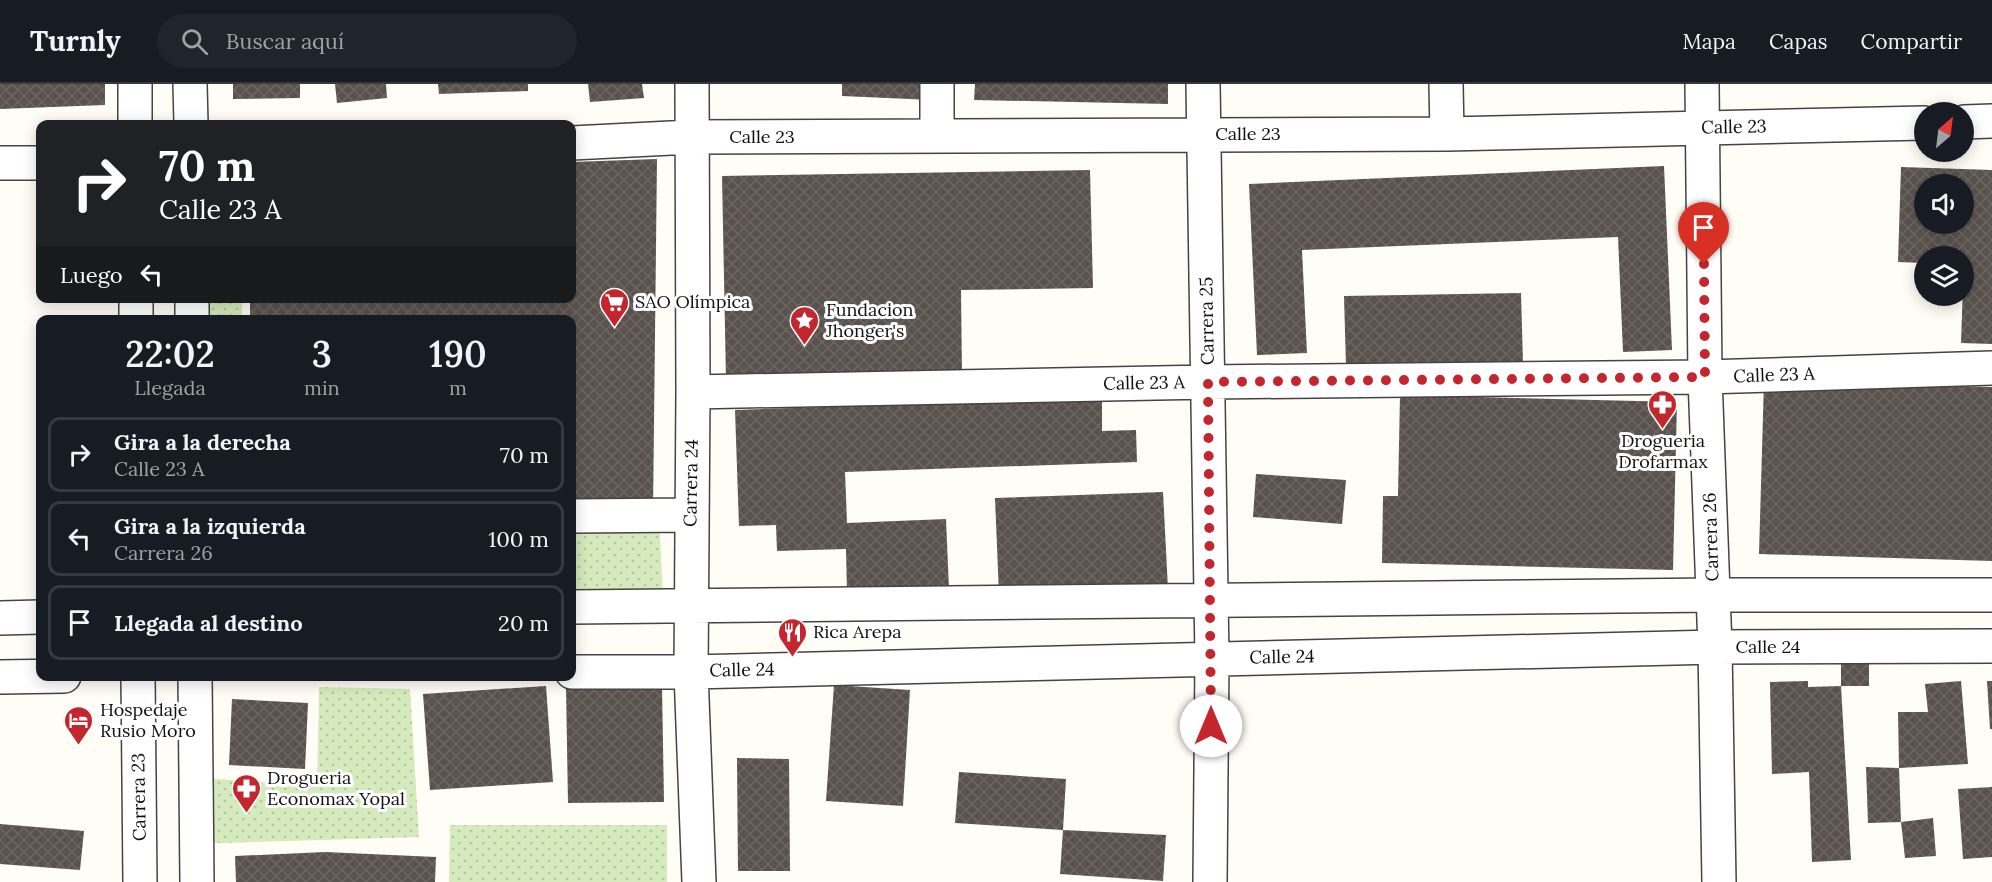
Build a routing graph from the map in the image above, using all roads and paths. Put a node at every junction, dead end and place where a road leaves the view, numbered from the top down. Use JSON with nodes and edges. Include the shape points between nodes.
{"nodes":[{"id":1,"x":135,"y":84,"type":"edge"},
{"id":2,"x":190,"y":84,"type":"edge"},
{"id":3,"x":692,"y":84,"type":"edge"},
{"id":4,"x":938,"y":84,"type":"edge"},
{"id":5,"x":1203,"y":84,"type":"edge"},
{"id":6,"x":1446,"y":84,"type":"edge"},
{"id":7,"x":1702,"y":84,"type":"edge"},
{"id":8,"x":135,"y":120,"type":"edge"},
{"id":9,"x":191,"y":120,"type":"edge"},
{"id":10,"x":1974,"y":122,"type":"edge"},
{"id":11,"x":1992,"y":122,"type":"edge"},
{"id":12,"x":1914,"y":123,"type":"edge"},
{"id":13,"x":1702,"y":128,"type":"junction"},
{"id":14,"x":1204,"y":134,"type":"junction"},
{"id":15,"x":1447,"y":134,"type":"junction"},
{"id":16,"x":937,"y":136,"type":"junction"},
{"id":17,"x":691,"y":137,"type":"junction"},
{"id":18,"x":576,"y":143,"type":"edge"},
{"id":19,"x":0,"y":162,"type":"edge"},
{"id":20,"x":36,"y":163,"type":"edge"},
{"id":21,"x":1992,"y":368,"type":"edge"},
{"id":22,"x":1705,"y":377,"type":"junction"},
{"id":23,"x":1208,"y":382,"type":"junction"},
{"id":24,"x":693,"y":392,"type":"junction"},
{"id":25,"x":691,"y":515,"type":"junction"},
{"id":26,"x":576,"y":516,"type":"edge"},
{"id":27,"x":1714,"y":595,"type":"junction"},
{"id":28,"x":1992,"y":595,"type":"edge"},
{"id":29,"x":1211,"y":601,"type":"junction"},
{"id":30,"x":690,"y":604,"type":"junction"},
{"id":31,"x":576,"y":607,"type":"edge"},
{"id":32,"x":36,"y":617,"type":"edge"},
{"id":33,"x":0,"y":618,"type":"edge"},
{"id":34,"x":1992,"y":646,"type":"edge"},
{"id":35,"x":1715,"y":647,"type":"junction"},
{"id":36,"x":1212,"y":659,"type":"junction"},
{"id":37,"x":576,"y":672,"type":"edge"},
{"id":38,"x":691,"y":672,"type":"junction"},
{"id":39,"x":36,"y":676,"type":"edge"},
{"id":40,"x":0,"y":677,"type":"edge"},
{"id":41,"x":138,"y":681,"type":"edge"},
{"id":42,"x":195,"y":681,"type":"edge"},
{"id":43,"x":140,"y":882,"type":"edge"},
{"id":44,"x":197,"y":882,"type":"edge"},
{"id":45,"x":699,"y":882,"type":"edge"},
{"id":46,"x":1210,"y":882,"type":"edge"},
{"id":47,"x":1719,"y":882,"type":"edge"}],
"edges":[{"from":1,"to":8,"type":"street"},
{"from":2,"to":9,"type":"street"},
{"from":3,"to":17,"type":"street","name":"Carrera 24"},
{"from":4,"to":16,"type":"street"},
{"from":5,"to":14,"type":"street","name":"Carrera 25"},
{"from":6,"to":15,"type":"street"},
{"from":7,"to":13,"type":"street","name":"Carrera 26"},
{"from":10,"to":11,"type":"street"},
{"from":12,"to":13,"type":"street","name":"Calle 23"},
{"from":13,"to":15,"type":"street","name":"Calle 23"},
{"from":13,"to":22,"type":"street","name":"Carrera 26"},
{"from":14,"to":15,"type":"street","name":"Calle 23"},
{"from":14,"to":16,"type":"street","name":"Calle 23"},
{"from":14,"to":23,"type":"street","name":"Carrera 25"},
{"from":16,"to":17,"type":"street","name":"Calle 23"},
{"from":17,"to":18,"type":"street","name":"Calle 23"},
{"from":17,"to":24,"type":"street","name":"Carrera 24"},
{"from":19,"to":20,"type":"street"},
{"from":21,"to":22,"type":"street","name":"Calle 23 A"},
{"from":22,"to":23,"type":"street","name":"Calle 23 A"},
{"from":22,"to":27,"type":"street","name":"Carrera 26"},
{"from":23,"to":24,"type":"street","name":"Calle 23 A"},
{"from":23,"to":29,"type":"street","name":"Carrera 25"},
{"from":24,"to":25,"type":"street","name":"Carrera 24"},
{"from":25,"to":26,"type":"street"},
{"from":25,"to":30,"type":"street","name":"Carrera 24"},
{"from":27,"to":28,"type":"street"},
{"from":27,"to":29,"type":"street"},
{"from":27,"to":35,"type":"street","name":"Carrera 26"},
{"from":29,"to":30,"type":"street"},
{"from":29,"to":36,"type":"street","name":"Carrera 25"},
{"from":30,"to":31,"type":"street"},
{"from":30,"to":38,"type":"street","name":"Carrera 24"},
{"from":32,"to":33,"type":"street"},
{"from":34,"to":35,"type":"street","name":"Calle 24"},
{"from":35,"to":36,"type":"street","name":"Calle 24"},
{"from":35,"to":47,"type":"street","name":"Carrera 26"},
{"from":36,"to":38,"type":"street","name":"Calle 24"},
{"from":36,"to":46,"type":"street","name":"Carrera 25"},
{"from":37,"to":38,"type":"street","name":"Calle 24"},
{"from":38,"to":45,"type":"street","name":"Carrera 24"},
{"from":39,"to":40,"type":"street"},
{"from":41,"to":43,"type":"street","name":"Carrera 23"},
{"from":42,"to":44,"type":"street"}]}
